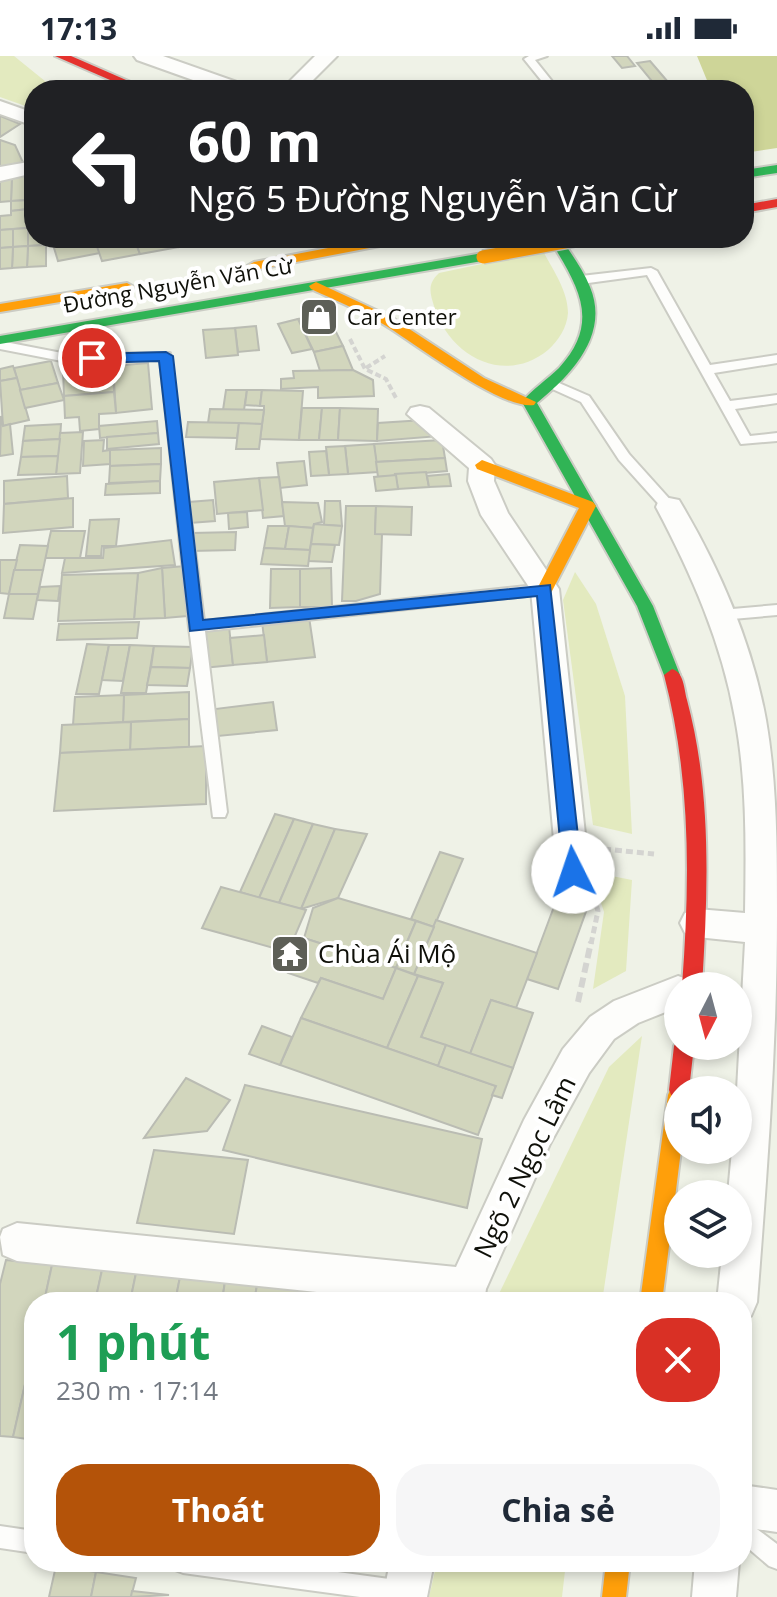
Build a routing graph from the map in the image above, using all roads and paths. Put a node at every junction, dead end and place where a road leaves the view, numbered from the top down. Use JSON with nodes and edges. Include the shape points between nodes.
{"nodes":[{"id":1,"x":61,"y":56,"type":"edge"},
{"id":2,"x":144,"y":56,"type":"edge"},
{"id":3,"x":542,"y":56,"type":"edge"},
{"id":4,"x":324,"y":57,"type":"edge"},
{"id":5,"x":119,"y":80,"type":"edge"},
{"id":6,"x":212,"y":80,"type":"edge"},
{"id":7,"x":301,"y":80,"type":"edge"},
{"id":8,"x":546,"y":80,"type":"edge"},
{"id":9,"x":0,"y":107,"type":"edge"},
{"id":10,"x":24,"y":116,"type":"edge"},
{"id":11,"x":24,"y":169,"type":"edge"},
{"id":12,"x":777,"y":169,"type":"edge"},
{"id":13,"x":754,"y":172,"type":"edge"},
{"id":14,"x":0,"y":174,"type":"edge"},
{"id":15,"x":777,"y":187,"type":"edge"},
{"id":16,"x":754,"y":191,"type":"edge"},
{"id":17,"x":777,"y":203,"type":"edge"},
{"id":18,"x":754,"y":207,"type":"edge"},
{"id":19,"x":291,"y":248,"type":"edge"},
{"id":20,"x":351,"y":248,"type":"edge"},
{"id":21,"x":475,"y":248,"type":"edge"},
{"id":22,"x":532,"y":248,"type":"edge"},
{"id":23,"x":561,"y":248,"type":"edge"},
{"id":24,"x":285,"y":261,"type":"junction"},
{"id":25,"x":232,"y":270,"type":"dead end"},
{"id":26,"x":410,"y":270,"type":"junction"},
{"id":27,"x":581,"y":280,"type":"junction"},
{"id":28,"x":142,"y":284,"type":"dead end"},
{"id":29,"x":316,"y":286,"type":"junction"},
{"id":30,"x":409,"y":293,"type":"dead end"},
{"id":31,"x":0,"y":308,"type":"edge"},
{"id":32,"x":414,"y":318,"type":"dead end"},
{"id":33,"x":345,"y":329,"type":"dead end"},
{"id":34,"x":0,"y":342,"type":"edge"},
{"id":35,"x":425,"y":345,"type":"junction"},
{"id":36,"x":777,"y":359,"type":"edge"},
{"id":37,"x":706,"y":370,"type":"junction"},
{"id":38,"x":552,"y":384,"type":"junction"},
{"id":39,"x":777,"y":399,"type":"edge"},
{"id":40,"x":529,"y":402,"type":"junction"},
{"id":41,"x":727,"y":406,"type":"junction"},
{"id":42,"x":420,"y":414,"type":"joint"},
{"id":43,"x":777,"y":437,"type":"edge"},
{"id":44,"x":482,"y":465,"type":"junction"},
{"id":45,"x":588,"y":506,"type":"junction"},
{"id":46,"x":669,"y":507,"type":"joint"},
{"id":47,"x":545,"y":589,"type":"junction"},
{"id":48,"x":777,"y":610,"type":"edge"},
{"id":49,"x":721,"y":615,"type":"junction"},
{"id":50,"x":196,"y":627,"type":"junction"},
{"id":51,"x":219,"y":812,"type":"dead end"},
{"id":52,"x":697,"y":858,"type":"junction"},
{"id":53,"x":578,"y":869,"type":"junction"},
{"id":54,"x":697,"y":923,"type":"junction"},
{"id":55,"x":772,"y":930,"type":"edge"},
{"id":56,"x":693,"y":972,"type":"edge"},
{"id":57,"x":664,"y":997,"type":"edge"},
{"id":58,"x":602,"y":1028,"type":"junction"},
{"id":59,"x":669,"y":1164,"type":"edge"},
{"id":60,"x":17,"y":1242,"type":"dead end"},
{"id":61,"x":441,"y":1292,"type":"edge"},
{"id":62,"x":467,"y":1292,"type":"edge"},
{"id":63,"x":652,"y":1292,"type":"edge"},
{"id":64,"x":738,"y":1292,"type":"edge"},
{"id":65,"x":752,"y":1507,"type":"edge"},
{"id":66,"x":777,"y":1511,"type":"edge"},
{"id":67,"x":0,"y":1537,"type":"edge"},
{"id":68,"x":752,"y":1537,"type":"edge"},
{"id":69,"x":24,"y":1541,"type":"edge"},
{"id":70,"x":777,"y":1558,"type":"edge"},
{"id":71,"x":285,"y":1572,"type":"edge"},
{"id":72,"x":617,"y":1572,"type":"edge"},
{"id":73,"x":716,"y":1572,"type":"edge"},
{"id":74,"x":407,"y":1584,"type":"edge"},
{"id":75,"x":614,"y":1597,"type":"edge"},
{"id":76,"x":714,"y":1597,"type":"edge"}],
"edges":[{"from":1,"to":5,"type":"main road"},
{"from":2,"to":6,"type":"street"},
{"from":3,"to":8,"type":"lane","via":[[529,59]]},
{"from":4,"to":7,"type":"street"},
{"from":9,"to":10,"type":"street"},
{"from":11,"to":14,"type":"street"},
{"from":12,"to":13,"type":"main road"},
{"from":15,"to":16,"type":"main road"},
{"from":17,"to":18,"type":"main road"},
{"from":19,"to":24,"type":"main road"},
{"from":20,"to":24,"type":"main road","name":"Đường Nguyễn Văn Cừ"},
{"from":21,"to":26,"type":"main road"},
{"from":22,"to":26,"type":"main road","bridge":true},
{"from":23,"to":27,"type":"main road"},
{"from":24,"to":25,"type":"main road","name":"Đường Nguyễn Văn Cừ"},
{"from":26,"to":29,"type":"main road","name":"Đường Nguyễn Văn Cừ"},
{"from":26,"to":30,"type":"main road"},
{"from":27,"to":37,"type":"lane","via":[[651,271]]},
{"from":27,"to":38,"type":"main road","via":[[590,306],[587,334],[574,360]]},
{"from":28,"to":31,"type":"main road","name":"Đường Nguyễn Văn Cừ"},
{"from":29,"to":34,"type":"main road","name":"Đường Nguyễn Văn Cừ"},
{"from":29,"to":35,"type":"main road"},
{"from":32,"to":35,"type":"main road"},
{"from":33,"to":42,"type":"path","via":[[365,369],[386,379],[393,397]]},
{"from":34,"to":50,"type":"lane","via":[[67,358],[166,356]]},
{"from":35,"to":40,"type":"main road","via":[[479,381]]},
{"from":36,"to":37,"type":"lane"},
{"from":37,"to":41,"type":"lane"},
{"from":38,"to":40,"type":"main road"},
{"from":38,"to":46,"type":"lane","via":[[585,399],[624,457]]},
{"from":39,"to":41,"type":"lane"},
{"from":40,"to":45,"type":"main road"},
{"from":41,"to":43,"type":"lane","via":[[746,441]]},
{"from":42,"to":44,"type":"street"},
{"from":44,"to":45,"type":"main road"},
{"from":44,"to":47,"type":"street","via":[[481,481],[495,515]]},
{"from":45,"to":47,"type":"main road"},
{"from":45,"to":52,"type":"main road","via":[[658,633],[674,677],[693,776]]},
{"from":46,"to":49,"type":"street"},
{"from":47,"to":50,"type":"lane"},
{"from":47,"to":53,"type":"street"},
{"from":48,"to":49,"type":"lane"},
{"from":49,"to":55,"type":"street","via":[[753,733]]},
{"from":50,"to":51,"type":"lane"},
{"from":52,"to":53,"type":"path"},
{"from":52,"to":54,"type":"main road"},
{"from":53,"to":58,"type":"path","via":[[598,911],[578,1005]]},
{"from":54,"to":55,"type":"street"},
{"from":54,"to":56,"type":"main road"},
{"from":55,"to":64,"type":"street"},
{"from":57,"to":58,"type":"street","name":"Ngõ 2 Ngọc Lâm"},
{"from":58,"to":62,"type":"street","name":"Ngõ 2 Ngọc Lâm","via":[[576,1061],[537,1132]]},
{"from":59,"to":63,"type":"main road"},
{"from":60,"to":61,"type":"street"},
{"from":65,"to":66,"type":"street"},
{"from":67,"to":69,"type":"lane"},
{"from":68,"to":70,"type":"lane"},
{"from":71,"to":74,"type":"lane"},
{"from":72,"to":75,"type":"main road"},
{"from":73,"to":76,"type":"street"}]}
